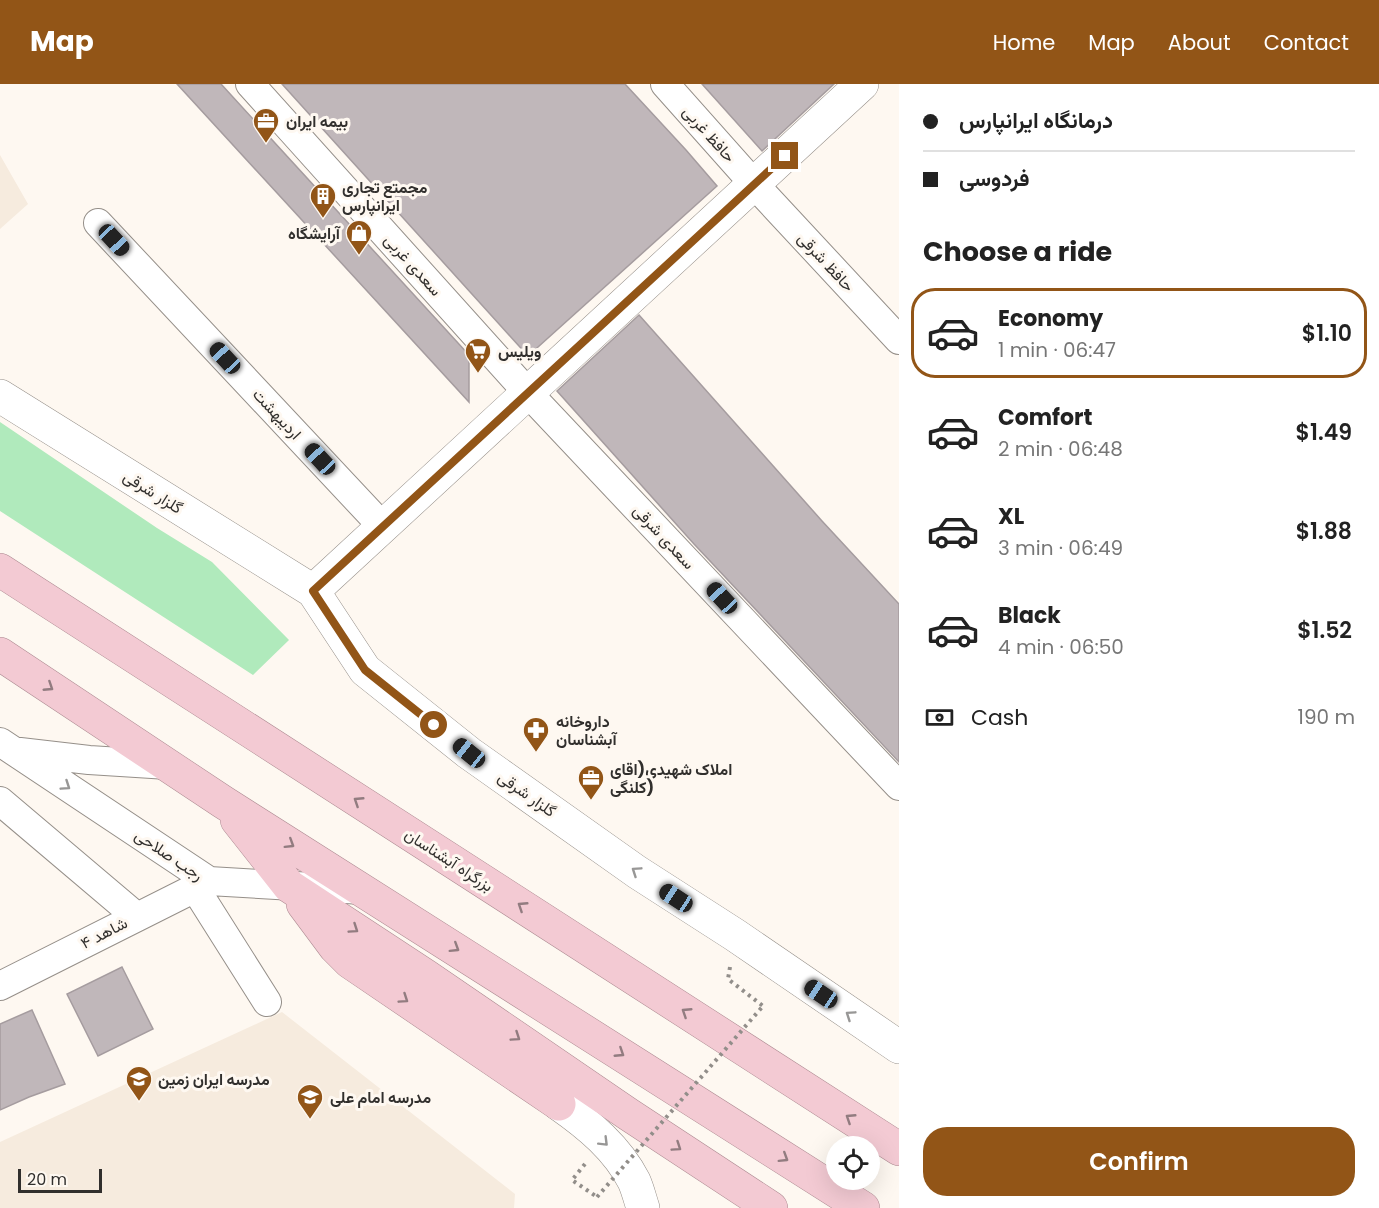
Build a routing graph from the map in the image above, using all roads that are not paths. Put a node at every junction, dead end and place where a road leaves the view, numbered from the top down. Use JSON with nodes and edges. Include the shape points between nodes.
{"nodes":[{"id":1,"x":250,"y":84,"type":"edge"},
{"id":2,"x":665,"y":84,"type":"edge"},
{"id":3,"x":862,"y":84,"type":"edge"},
{"id":4,"x":754,"y":184,"type":"junction"},
{"id":5,"x":98,"y":223,"type":"dead end"},
{"id":6,"x":899,"y":340,"type":"edge"},
{"id":7,"x":528,"y":393,"type":"junction"},
{"id":8,"x":0,"y":396,"type":"edge"},
{"id":9,"x":383,"y":527,"type":"junction"},
{"id":10,"x":0,"y":570,"type":"edge"},
{"id":11,"x":313,"y":591,"type":"junction"},
{"id":12,"x":0,"y":654,"type":"edge"},
{"id":13,"x":7,"y":747,"type":"edge"},
{"id":14,"x":168,"y":765,"type":"junction"},
{"id":15,"x":899,"y":786,"type":"edge"},
{"id":16,"x":0,"y":801,"type":"edge"},
{"id":17,"x":223,"y":802,"type":"junction"},
{"id":18,"x":202,"y":885,"type":"junction"},
{"id":19,"x":289,"y":886,"type":"junction"},
{"id":20,"x":363,"y":890,"type":"junction"},
{"id":21,"x":137,"y":917,"type":"junction"},
{"id":22,"x":0,"y":986,"type":"edge"},
{"id":23,"x":267,"y":1002,"type":"dead end"},
{"id":24,"x":899,"y":1047,"type":"edge"},
{"id":25,"x":559,"y":1104,"type":"joint"},
{"id":26,"x":899,"y":1149,"type":"edge"},
{"id":27,"x":643,"y":1208,"type":"edge"},
{"id":28,"x":771,"y":1208,"type":"edge"},
{"id":29,"x":863,"y":1208,"type":"edge"}],
"edges":[{"from":1,"to":7,"type":"street","name":"سعدی غربی"},
{"from":2,"to":4,"type":"street","name":"حافظ غربی"},
{"from":3,"to":4,"type":"street"},
{"from":4,"to":6,"type":"street","name":"حافظ شرقی"},
{"from":4,"to":7,"type":"street"},
{"from":5,"to":9,"type":"street","name":"اردیبهشت"},
{"from":7,"to":9,"type":"street"},
{"from":7,"to":15,"type":"street","name":"سعدی شرقی"},
{"from":8,"to":11,"type":"street","name":"گلزار شرقی"},
{"from":9,"to":11,"type":"street"},
{"from":26,"to":10,"type":"highway","name":"بزرگراه آبشناسان","one_way":true},
{"from":24,"to":11,"type":"street","name":"گلزار شرقی","one_way":true,"via":[[637,872],[469,753],[365,670]]},
{"from":12,"to":14,"type":"highway","one_way":true},
{"from":13,"to":14,"type":"street","via":[[88,760]]},
{"from":13,"to":18,"type":"street","name":"رجب صلاحی","one_way":true},
{"from":14,"to":17,"type":"highway"},
{"from":16,"to":21,"type":"street"},
{"from":17,"to":19,"type":"highway"},
{"from":17,"to":20,"type":"highway","one_way":true},
{"from":18,"to":19,"type":"street","name":"رجب صلاحی"},
{"from":18,"to":21,"type":"street","name":"شاهد ۴"},
{"from":18,"to":23,"type":"street"},
{"from":19,"to":20,"type":"street","name":"رجب صلاحی"},
{"from":19,"to":25,"type":"highway","one_way":true,"via":[[350,962]]},
{"from":19,"to":28,"type":"highway","one_way":true},
{"from":20,"to":29,"type":"highway","one_way":true},
{"from":21,"to":22,"type":"street","name":"شاهد ۴"},
{"from":25,"to":27,"type":"street","one_way":true,"via":[[620,1159]]}]}
